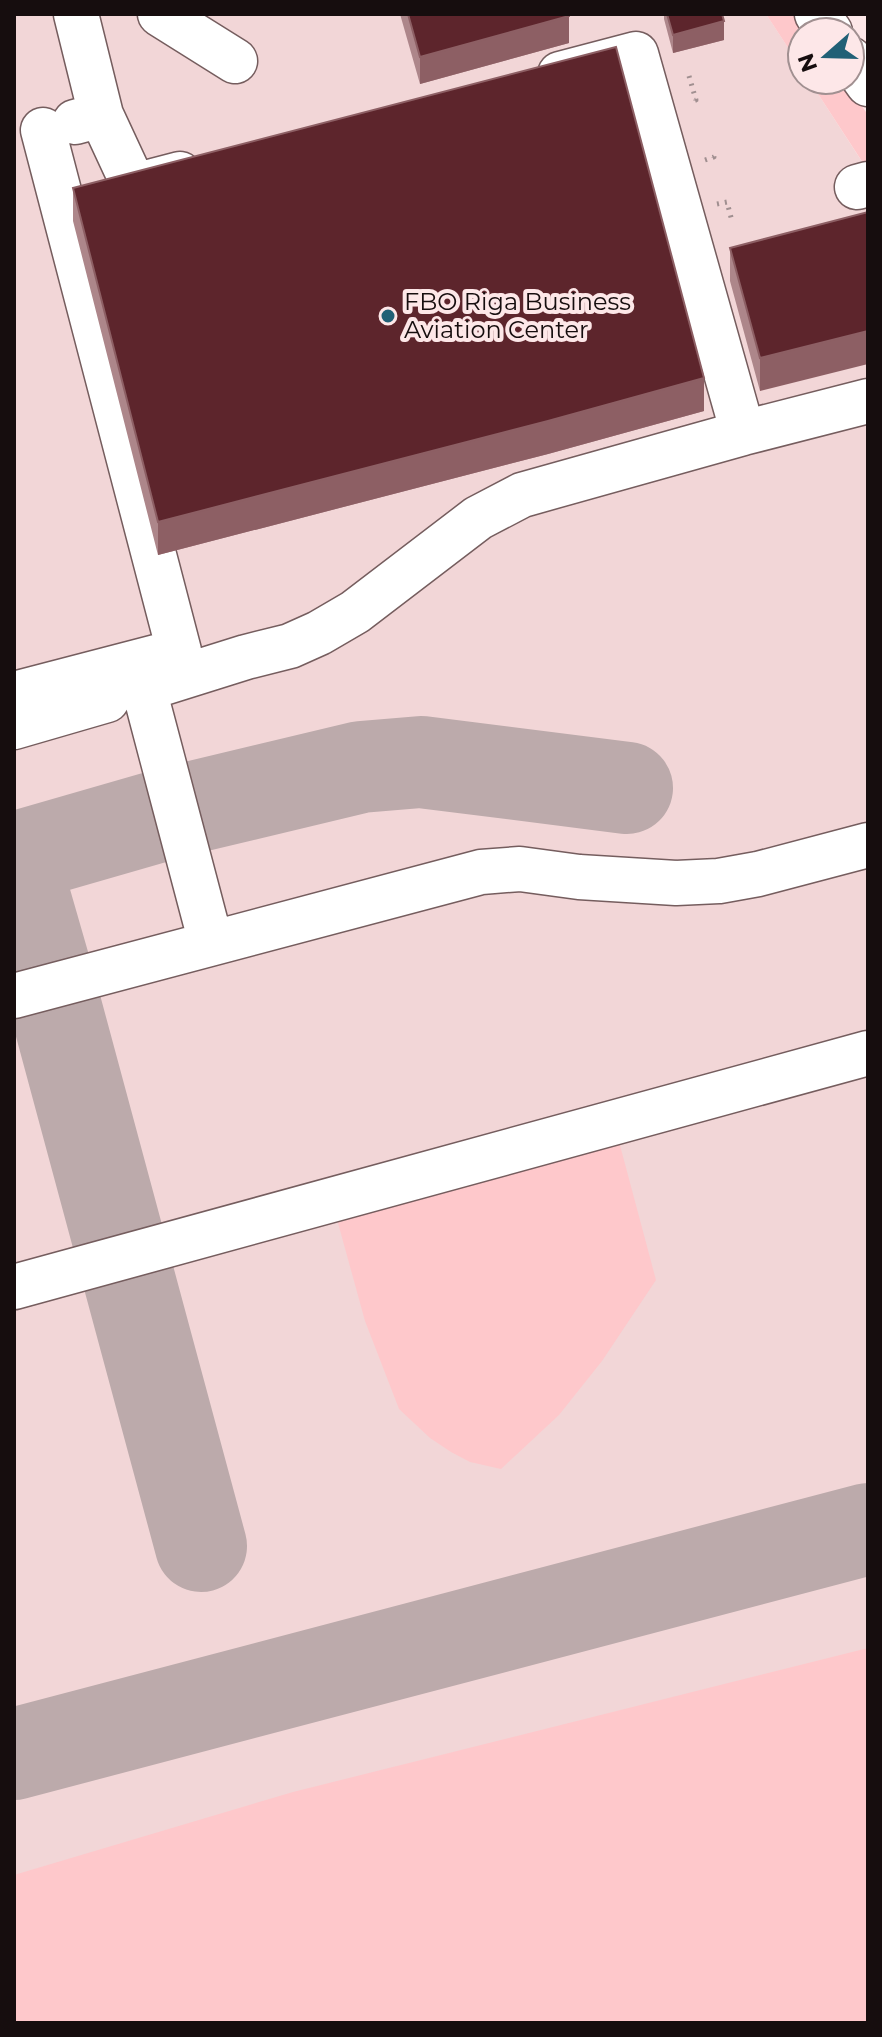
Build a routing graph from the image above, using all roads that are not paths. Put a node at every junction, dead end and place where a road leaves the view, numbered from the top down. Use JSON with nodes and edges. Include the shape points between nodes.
{"nodes":[{"id":1,"x":76,"y":14,"type":"edge"},
{"id":2,"x":160,"y":14,"type":"edge"},
{"id":3,"x":235,"y":61,"type":"dead end"},
{"id":4,"x":530,"y":82,"type":"edge"},
{"id":5,"x":101,"y":115,"type":"junction"},
{"id":6,"x":29,"y":134,"type":"edge"},
{"id":7,"x":210,"y":166,"type":"edge"},
{"id":8,"x":868,"y":401,"type":"edge"},
{"id":9,"x":743,"y":433,"type":"junction"},
{"id":10,"x":144,"y":689,"type":"junction"},
{"id":11,"x":14,"y":694,"type":"edge"},
{"id":12,"x":14,"y":727,"type":"edge"},
{"id":13,"x":868,"y":845,"type":"edge"},
{"id":14,"x":211,"y":943,"type":"junction"},
{"id":15,"x":14,"y":996,"type":"edge"},
{"id":16,"x":868,"y":1053,"type":"edge"},
{"id":17,"x":14,"y":1287,"type":"edge"}],
"edges":[{"from":1,"to":5,"type":"lane"},
{"from":2,"to":3,"type":"lane"},
{"from":4,"to":9,"type":"lane","via":[[636,54]]},
{"from":5,"to":6,"type":"lane"},
{"from":5,"to":7,"type":"lane","via":[[134,186]]},
{"from":6,"to":11,"type":"lane","via":[[179,651]]},
{"from":8,"to":9,"type":"lane"},
{"from":9,"to":10,"type":"lane","via":[[522,495],[478,518],[355,612],[319,633]]},
{"from":10,"to":12,"type":"lane"},
{"from":10,"to":14,"type":"lane"},
{"from":13,"to":14,"type":"lane","via":[[719,881],[676,883],[520,869],[481,872]]},
{"from":14,"to":15,"type":"lane"},
{"from":16,"to":17,"type":"lane"}]}
